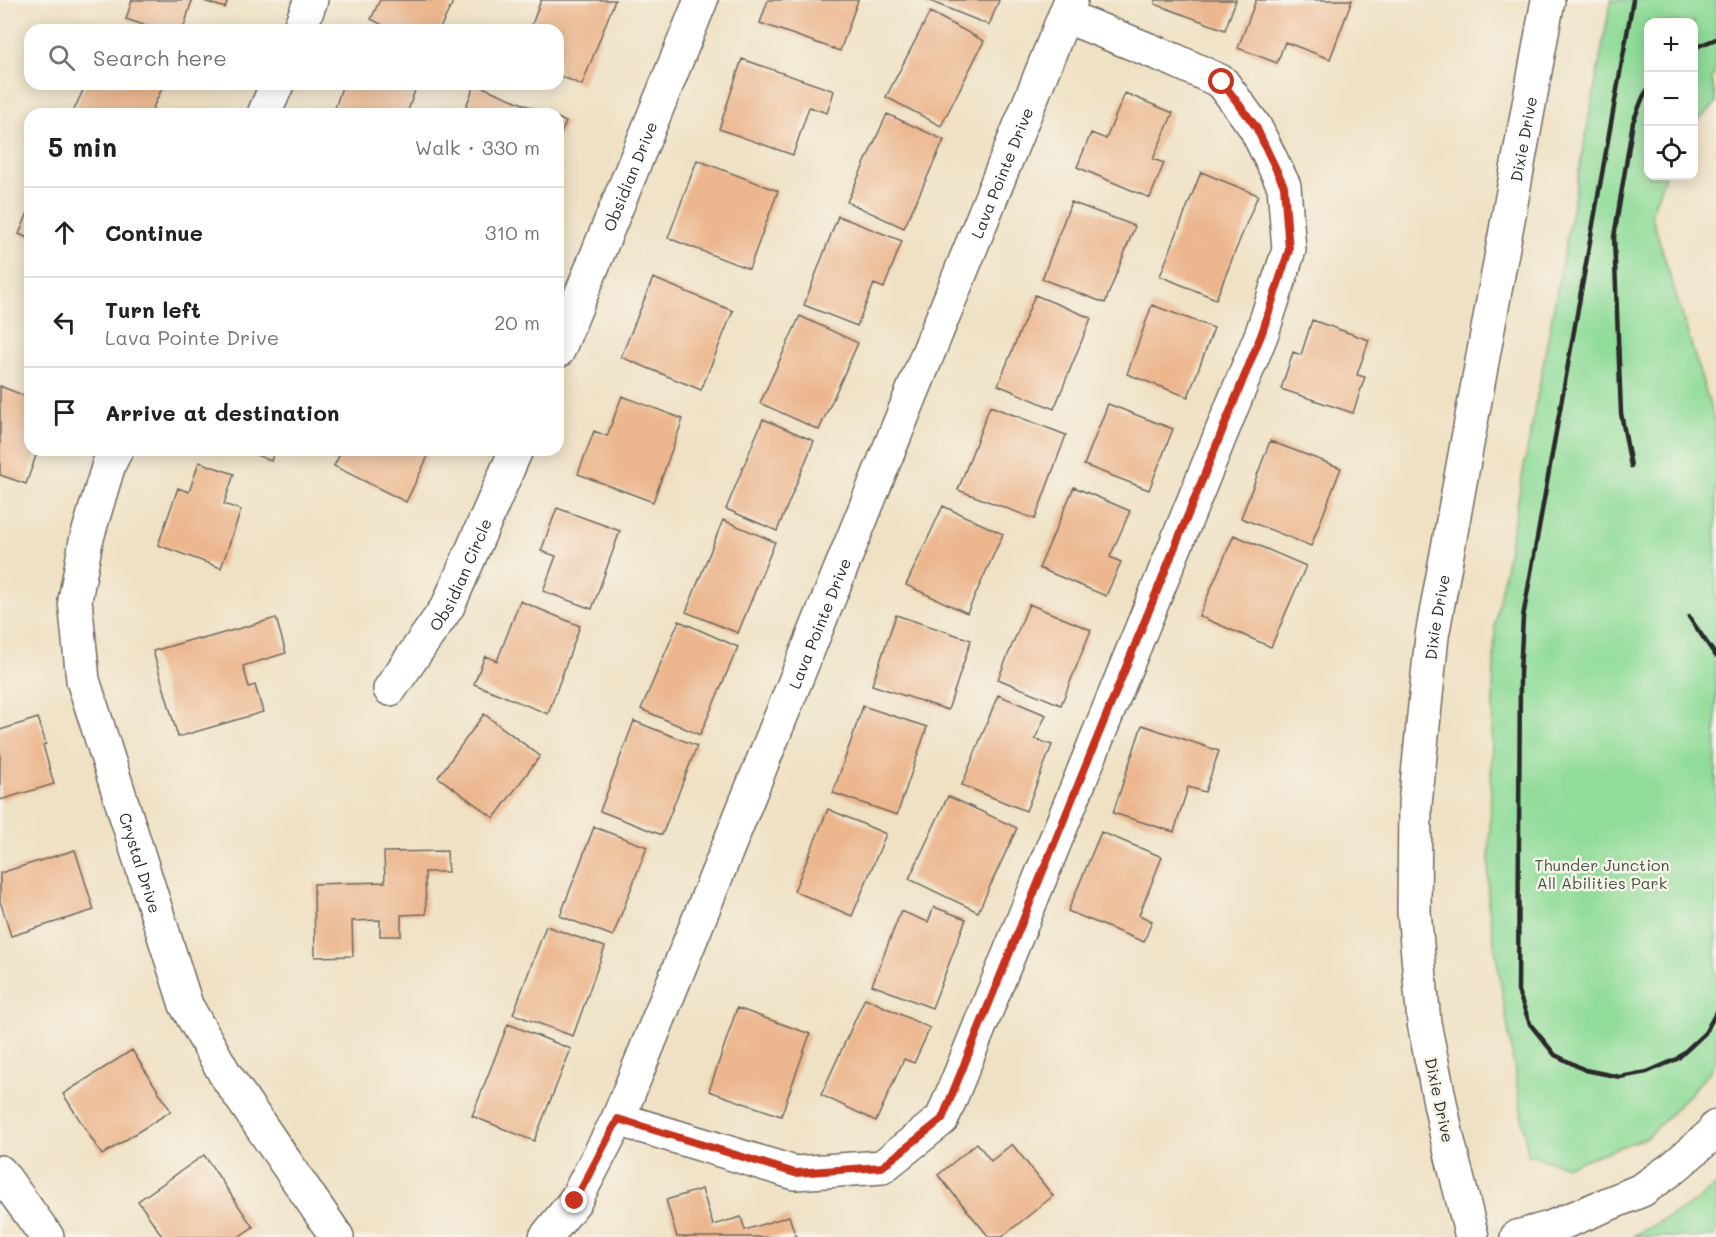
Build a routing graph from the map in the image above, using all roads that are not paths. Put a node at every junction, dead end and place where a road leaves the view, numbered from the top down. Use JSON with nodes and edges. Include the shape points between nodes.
{"nodes":[{"id":1,"x":311,"y":0,"type":"edge"},
{"id":2,"x":701,"y":0,"type":"edge"},
{"id":3,"x":1548,"y":0,"type":"edge"},
{"id":4,"x":1068,"y":8,"type":"edge"},
{"id":5,"x":301,"y":24,"type":"edge"},
{"id":6,"x":274,"y":90,"type":"edge"},
{"id":7,"x":267,"y":108,"type":"edge"},
{"id":8,"x":564,"y":336,"type":"edge"},
{"id":9,"x":113,"y":456,"type":"edge"},
{"id":10,"x":513,"y":456,"type":"edge"},
{"id":11,"x":390,"y":689,"type":"dead end"},
{"id":12,"x":618,"y":1119,"type":"junction"},
{"id":13,"x":1716,"y":1127,"type":"edge"},
{"id":14,"x":0,"y":1172,"type":"edge"},
{"id":15,"x":47,"y":1237,"type":"edge"},
{"id":16,"x":337,"y":1237,"type":"edge"},
{"id":17,"x":546,"y":1237,"type":"edge"},
{"id":18,"x":1472,"y":1237,"type":"edge"},
{"id":19,"x":1517,"y":1237,"type":"edge"}],
"edges":[{"from":1,"to":5,"type":"street"},
{"from":2,"to":8,"type":"street","name":"Obsidian Drive"},
{"from":3,"to":18,"type":"street","name":"Dixie Drive","via":[[1432,636],[1415,805],[1414,911],[1425,1023]]},
{"from":4,"to":12,"type":"street","name":"Lava Pointe Drive"},
{"from":4,"to":12,"type":"street","via":[[1222,82],[1256,127],[1284,186],[1289,250],[1253,355],[942,1119],[882,1167],[795,1173]]},
{"from":6,"to":7,"type":"street"},
{"from":9,"to":16,"type":"street","name":"Crystal Drive","via":[[86,541],[75,600],[83,680],[186,1005],[225,1074]]},
{"from":10,"to":11,"type":"street","name":"Obsidian Circle","via":[[448,606]]},
{"from":12,"to":17,"type":"street","name":"Lava Pointe Drive","via":[[575,1201]]},
{"from":13,"to":19,"type":"street","via":[[1642,1190]]},
{"from":14,"to":15,"type":"street"}]}
